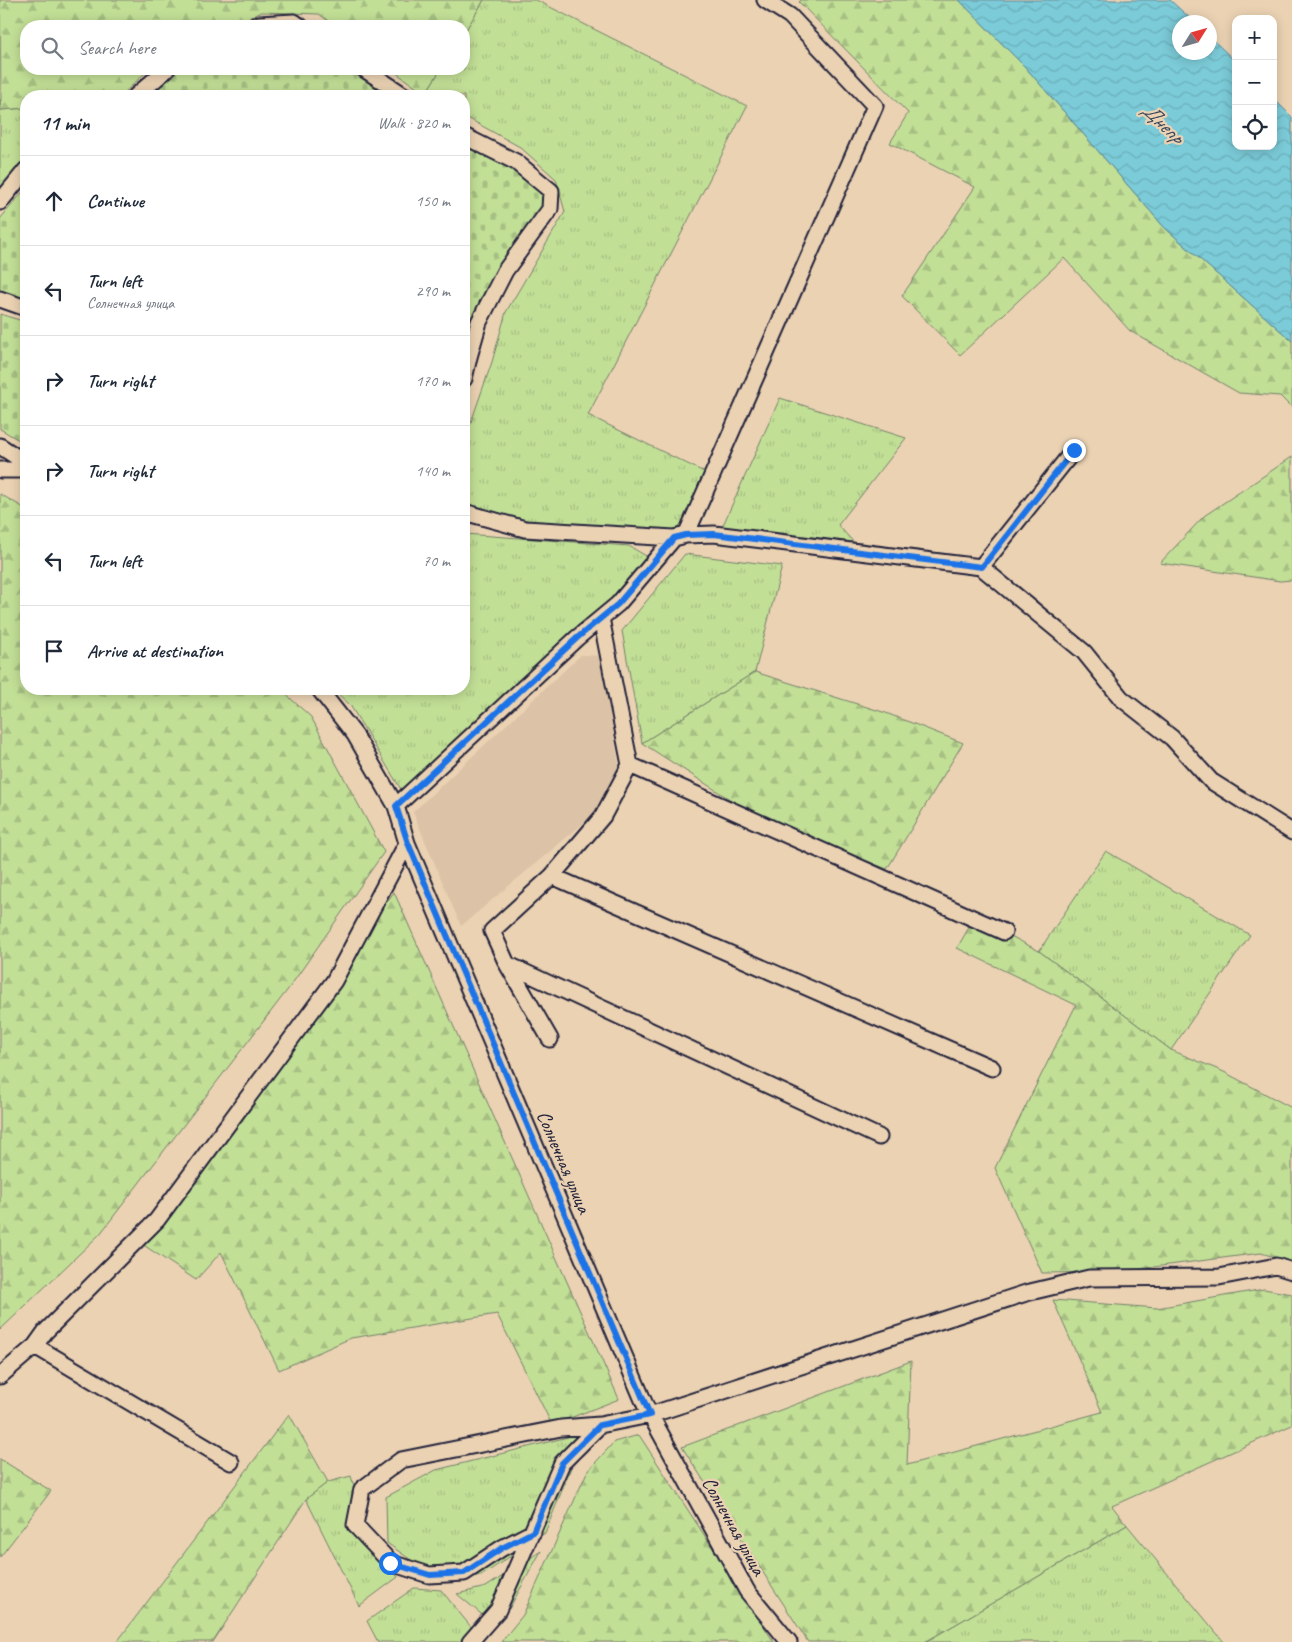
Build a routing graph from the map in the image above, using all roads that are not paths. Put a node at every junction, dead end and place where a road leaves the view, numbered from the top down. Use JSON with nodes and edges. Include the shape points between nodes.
{"nodes":[{"id":1,"x":764,"y":0,"type":"edge"},
{"id":2,"x":160,"y":75,"type":"edge"},
{"id":3,"x":373,"y":75,"type":"edge"},
{"id":4,"x":143,"y":90,"type":"edge"},
{"id":5,"x":396,"y":90,"type":"edge"},
{"id":6,"x":470,"y":139,"type":"edge"},
{"id":7,"x":20,"y":177,"type":"edge"},
{"id":8,"x":0,"y":202,"type":"edge"},
{"id":9,"x":0,"y":299,"type":"edge"},
{"id":10,"x":20,"y":306,"type":"edge"},
{"id":11,"x":470,"y":348,"type":"edge"},
{"id":12,"x":0,"y":446,"type":"edge"},
{"id":13,"x":1074,"y":450,"type":"dead end"},
{"id":14,"x":20,"y":459,"type":"edge"},
{"id":15,"x":0,"y":470,"type":"edge"},
{"id":16,"x":20,"y":470,"type":"edge"},
{"id":17,"x":470,"y":514,"type":"edge"},
{"id":18,"x":680,"y":537,"type":"junction"},
{"id":19,"x":982,"y":567,"type":"junction"},
{"id":20,"x":601,"y":618,"type":"junction"},
{"id":21,"x":324,"y":695,"type":"edge"},
{"id":22,"x":630,"y":765,"type":"junction"},
{"id":23,"x":396,"y":806,"type":"junction"},
{"id":24,"x":1292,"y":832,"type":"edge"},
{"id":25,"x":408,"y":843,"type":"junction"},
{"id":26,"x":552,"y":876,"type":"junction"},
{"id":27,"x":1004,"y":932,"type":"dead end"},
{"id":28,"x":507,"y":964,"type":"junction"},
{"id":29,"x":550,"y":1039,"type":"dead end"},
{"id":30,"x":992,"y":1068,"type":"dead end"},
{"id":31,"x":879,"y":1136,"type":"dead end"},
{"id":32,"x":1292,"y":1271,"type":"edge"},
{"id":33,"x":35,"y":1346,"type":"junction"},
{"id":34,"x":0,"y":1376,"type":"edge"},
{"id":35,"x":650,"y":1415,"type":"junction"},
{"id":36,"x":600,"y":1425,"type":"junction"},
{"id":37,"x":231,"y":1462,"type":"dead end"},
{"id":38,"x":533,"y":1532,"type":"junction"},
{"id":39,"x":470,"y":1642,"type":"edge"},
{"id":40,"x":789,"y":1642,"type":"edge"}],
"edges":[{"from":1,"to":18,"type":"street","via":[[790,16],[875,106]]},
{"from":2,"to":4,"type":"street"},
{"from":3,"to":5,"type":"street"},
{"from":6,"to":11,"type":"street","via":[[516,162],[551,191],[550,209],[505,271]]},
{"from":7,"to":8,"type":"street"},
{"from":9,"to":10,"type":"street"},
{"from":12,"to":14,"type":"street"},
{"from":13,"to":19,"type":"street"},
{"from":15,"to":16,"type":"street"},
{"from":17,"to":18,"type":"street","via":[[524,529]]},
{"from":18,"to":19,"type":"street","via":[[714,534]]},
{"from":18,"to":20,"type":"street"},
{"from":19,"to":24,"type":"street","via":[[1084,652],[1121,698],[1172,738],[1211,781]]},
{"from":20,"to":22,"type":"street"},
{"from":20,"to":23,"type":"street"},
{"from":21,"to":23,"type":"street","name":"Солнечная улица","via":[[355,735]]},
{"from":22,"to":26,"type":"street","via":[[603,816]]},
{"from":22,"to":27,"type":"street"},
{"from":23,"to":25,"type":"street","name":"Солнечная улица"},
{"from":25,"to":33,"type":"street","via":[[334,981],[157,1220],[45,1332]]},
{"from":25,"to":35,"type":"street","name":"Солнечная улица"},
{"from":26,"to":28,"type":"street","via":[[492,931]]},
{"from":26,"to":30,"type":"street"},
{"from":28,"to":29,"type":"street"},
{"from":28,"to":31,"type":"street"},
{"from":32,"to":35,"type":"street","via":[[1276,1266],[1219,1276],[1088,1278],[1026,1293]]},
{"from":33,"to":34,"type":"street"},
{"from":33,"to":37,"type":"street"},
{"from":35,"to":36,"type":"street"},
{"from":35,"to":40,"type":"street","name":"Солнечная улица","via":[[747,1591]]},
{"from":36,"to":38,"type":"street","via":[[562,1463]]},
{"from":36,"to":38,"type":"street","via":[[561,1428],[401,1460],[362,1488],[355,1525],[390,1563],[430,1575],[464,1573]]},
{"from":38,"to":39,"type":"street","via":[[498,1610]]}]}
